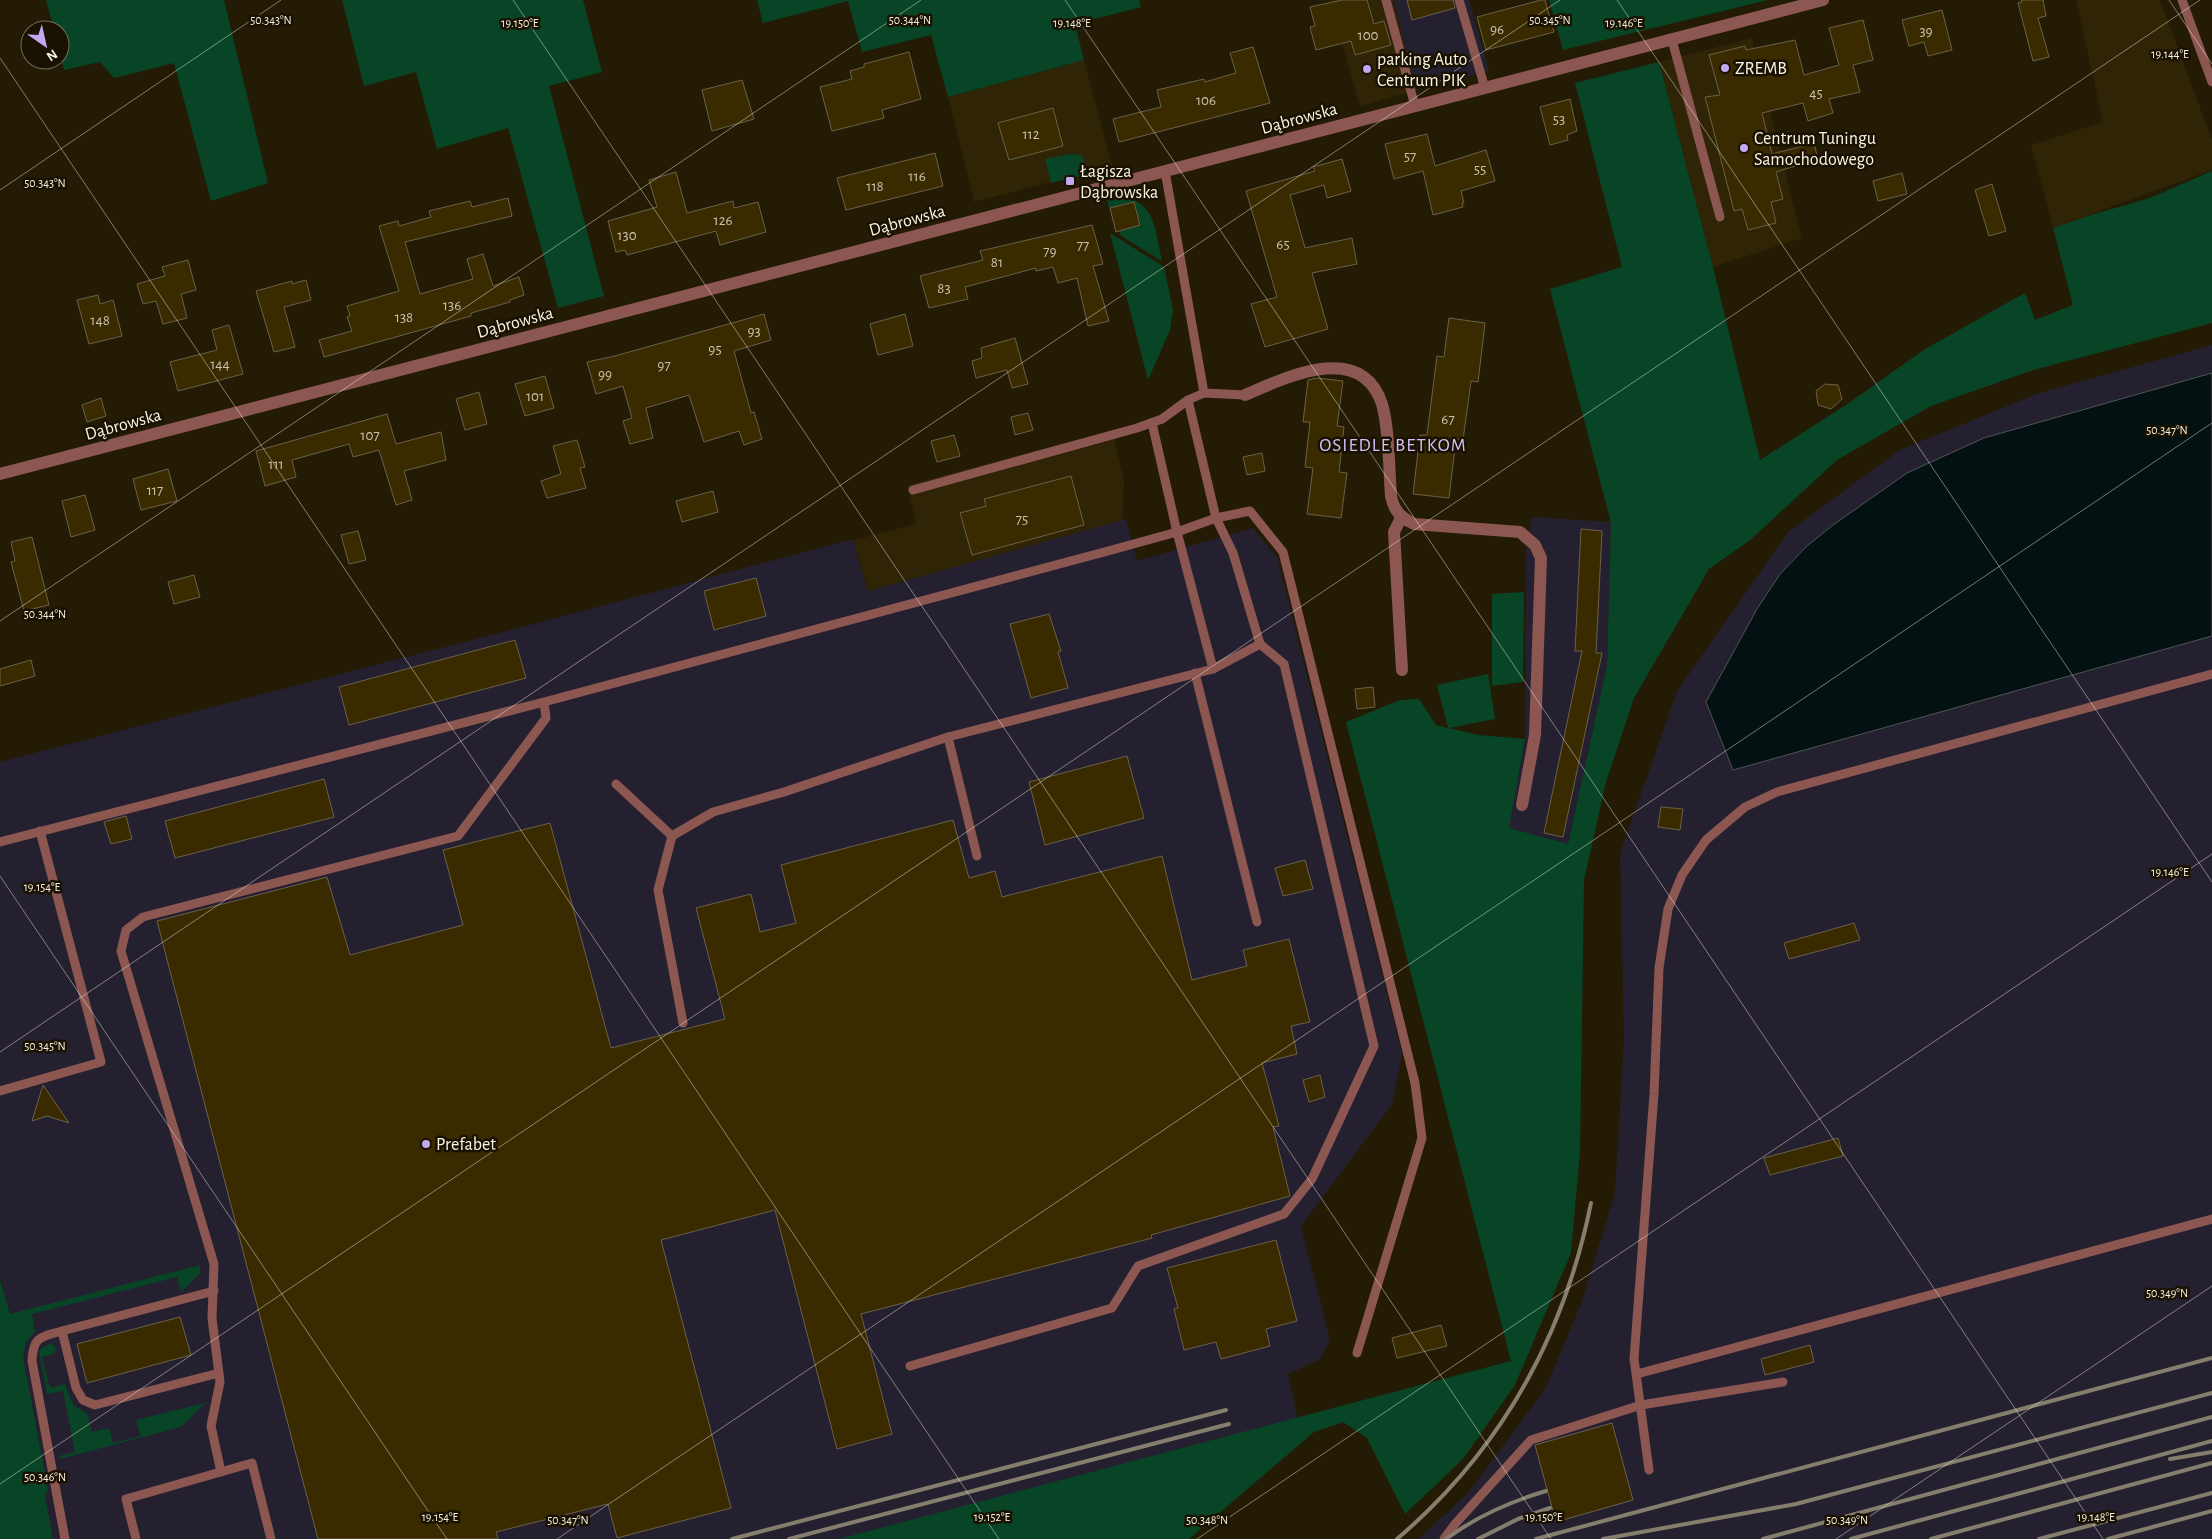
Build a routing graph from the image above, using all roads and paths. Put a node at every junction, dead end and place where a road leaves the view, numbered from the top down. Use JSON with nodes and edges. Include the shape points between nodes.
{"nodes":[{"id":1,"x":1386,"y":0,"type":"edge"},
{"id":2,"x":1459,"y":0,"type":"edge"},
{"id":3,"x":1823,"y":0,"type":"edge"},
{"id":4,"x":2182,"y":0,"type":"edge"},
{"id":5,"x":1672,"y":40,"type":"junction"},
{"id":6,"x":2212,"y":82,"type":"edge"},
{"id":7,"x":1485,"y":88,"type":"junction"},
{"id":8,"x":1415,"y":106,"type":"junction"},
{"id":9,"x":1165,"y":171,"type":"junction"},
{"id":10,"x":1720,"y":217,"type":"dead end"},
{"id":11,"x":1204,"y":393,"type":"junction"},
{"id":12,"x":1245,"y":395,"type":"joint"},
{"id":13,"x":1188,"y":400,"type":"junction"},
{"id":14,"x":1152,"y":423,"type":"junction"},
{"id":15,"x":0,"y":474,"type":"edge"},
{"id":16,"x":913,"y":490,"type":"dead end"},
{"id":17,"x":1216,"y":518,"type":"junction"},
{"id":18,"x":1401,"y":518,"type":"junction"},
{"id":19,"x":1177,"y":532,"type":"junction"},
{"id":20,"x":1260,"y":644,"type":"junction"},
{"id":21,"x":1213,"y":669,"type":"junction"},
{"id":22,"x":1402,"y":670,"type":"dead end"},
{"id":23,"x":1195,"y":673,"type":"junction"},
{"id":24,"x":2212,"y":674,"type":"edge"},
{"id":25,"x":544,"y":702,"type":"junction"},
{"id":26,"x":948,"y":737,"type":"junction"},
{"id":27,"x":616,"y":784,"type":"dead end"},
{"id":28,"x":1522,"y":805,"type":"dead end"},
{"id":29,"x":40,"y":831,"type":"junction"},
{"id":30,"x":672,"y":836,"type":"junction"},
{"id":31,"x":0,"y":842,"type":"edge"},
{"id":32,"x":978,"y":856,"type":"dead end"},
{"id":33,"x":1257,"y":922,"type":"dead end"},
{"id":34,"x":683,"y":1023,"type":"dead end"},
{"id":35,"x":0,"y":1091,"type":"edge"},
{"id":36,"x":2212,"y":1219,"type":"edge"},
{"id":37,"x":214,"y":1291,"type":"junction"},
{"id":38,"x":62,"y":1331,"type":"junction"},
{"id":39,"x":1357,"y":1354,"type":"dead end"},
{"id":40,"x":910,"y":1366,"type":"dead end"},
{"id":41,"x":219,"y":1373,"type":"junction"},
{"id":42,"x":1637,"y":1374,"type":"junction"},
{"id":43,"x":1783,"y":1382,"type":"dead end"},
{"id":44,"x":1641,"y":1404,"type":"junction"},
{"id":45,"x":1649,"y":1470,"type":"dead end"},
{"id":46,"x":221,"y":1472,"type":"junction"},
{"id":47,"x":65,"y":1539,"type":"edge"},
{"id":48,"x":136,"y":1539,"type":"edge"},
{"id":49,"x":271,"y":1539,"type":"edge"},
{"id":50,"x":1444,"y":1539,"type":"edge"}],
"edges":[{"from":1,"to":8,"type":"lane"},
{"from":2,"to":7,"type":"lane"},
{"from":3,"to":5,"type":"street","name":"Dąbrowska"},
{"from":4,"to":6,"type":"lane"},
{"from":5,"to":7,"type":"street","name":"Dąbrowska"},
{"from":5,"to":10,"type":"lane"},
{"from":7,"to":8,"type":"street","name":"Dąbrowska"},
{"from":8,"to":9,"type":"street","name":"Dąbrowska"},
{"from":9,"to":11,"type":"lane"},
{"from":9,"to":15,"type":"street","name":"Dąbrowska"},
{"from":11,"to":12,"type":"lane"},
{"from":11,"to":13,"type":"lane"},
{"from":12,"to":18,"type":"street","via":[[1318,367],[1356,373],[1370,383],[1383,408],[1391,496],[1393,507]]},
{"from":13,"to":14,"type":"lane","via":[[1162,420]]},
{"from":13,"to":17,"type":"lane"},
{"from":14,"to":16,"type":"lane"},
{"from":14,"to":19,"type":"lane"},
{"from":17,"to":19,"type":"lane"},
{"from":17,"to":20,"type":"lane","via":[[1233,553]]},
{"from":17,"to":39,"type":"lane","via":[[1250,511],[1283,552],[1415,1083],[1422,1138]]},
{"from":18,"to":22,"type":"street","via":[[1394,532]]},
{"from":18,"to":28,"type":"street","via":[[1414,524],[1520,532],[1535,544],[1541,558],[1535,735]]},
{"from":19,"to":21,"type":"lane"},
{"from":19,"to":25,"type":"lane"},
{"from":20,"to":21,"type":"lane"},
{"from":20,"to":40,"type":"lane","via":[[1284,664],[1374,1046],[1312,1179],[1284,1214],[1138,1266],[1112,1308]]},
{"from":21,"to":23,"type":"lane"},
{"from":23,"to":26,"type":"lane"},
{"from":23,"to":33,"type":"lane"},
{"from":24,"to":42,"type":"lane","via":[[1777,792],[1745,807],[1706,840],[1682,875],[1668,910],[1659,968],[1654,1094],[1634,1359]]},
{"from":25,"to":29,"type":"lane"},
{"from":25,"to":37,"type":"lane","via":[[546,718],[458,836],[143,917],[126,930],[121,952],[214,1264]]},
{"from":26,"to":30,"type":"lane","via":[[784,792],[713,812]]},
{"from":26,"to":32,"type":"lane"},
{"from":27,"to":30,"type":"lane"},
{"from":29,"to":31,"type":"lane"},
{"from":29,"to":35,"type":"lane","via":[[101,1062]]},
{"from":30,"to":34,"type":"lane","via":[[658,890]]},
{"from":36,"to":42,"type":"lane"},
{"from":37,"to":38,"type":"lane"},
{"from":37,"to":41,"type":"lane","via":[[212,1318]]},
{"from":38,"to":41,"type":"lane","via":[[76,1388],[83,1400],[95,1405]]},
{"from":38,"to":47,"type":"lane","via":[[39,1337],[32,1361]]},
{"from":41,"to":46,"type":"lane","via":[[212,1426]]},
{"from":42,"to":44,"type":"lane"},
{"from":43,"to":44,"type":"lane"},
{"from":44,"to":45,"type":"lane"},
{"from":44,"to":50,"type":"lane","via":[[1531,1440]]},
{"from":46,"to":48,"type":"lane","via":[[126,1499]]},
{"from":46,"to":49,"type":"lane","via":[[252,1463]]}]}
